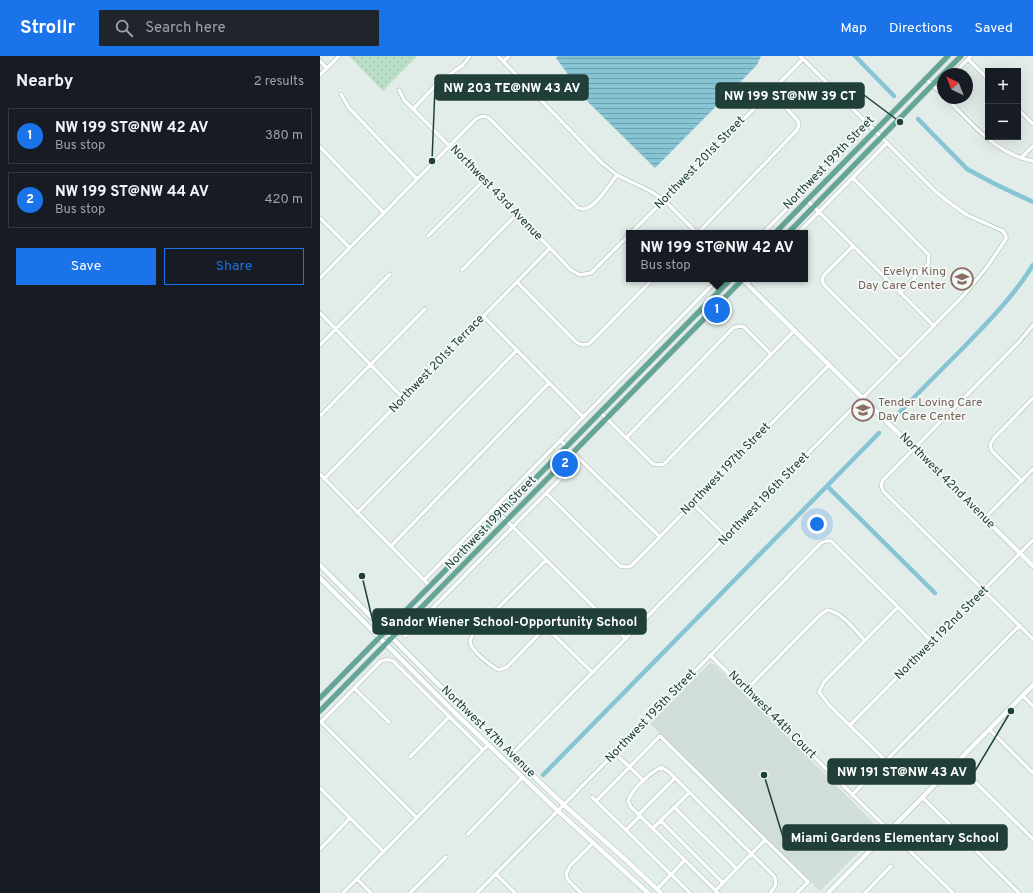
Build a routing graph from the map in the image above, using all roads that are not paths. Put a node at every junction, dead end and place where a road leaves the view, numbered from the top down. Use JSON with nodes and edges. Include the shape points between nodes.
{"nodes":[{"id":1,"x":339,"y":56,"type":"edge"},
{"id":2,"x":470,"y":56,"type":"edge"},
{"id":3,"x":498,"y":56,"type":"edge"},
{"id":4,"x":509,"y":56,"type":"edge"},
{"id":5,"x":948,"y":56,"type":"edge"},
{"id":6,"x":961,"y":56,"type":"edge"},
{"id":7,"x":971,"y":56,"type":"edge"},
{"id":8,"x":801,"y":58,"type":"edge"},
{"id":9,"x":968,"y":59,"type":"junction"},
{"id":10,"x":320,"y":61,"type":"edge"},
{"id":11,"x":504,"y":61,"type":"junction"},
{"id":12,"x":326,"y":68,"type":"junction"},
{"id":13,"x":949,"y":68,"type":"edge"},
{"id":14,"x":959,"y":68,"type":"edge"},
{"id":15,"x":320,"y":75,"type":"edge"},
{"id":16,"x":985,"y":76,"type":"edge"},
{"id":17,"x":926,"y":79,"type":"junction"},
{"id":18,"x":937,"y":80,"type":"edge"},
{"id":19,"x":932,"y":85,"type":"junction"},
{"id":20,"x":937,"y":89,"type":"edge"},
{"id":21,"x":399,"y":90,"type":"dead end"},
{"id":22,"x":771,"y":91,"type":"junction"},
{"id":23,"x":340,"y":94,"type":"dead end"},
{"id":24,"x":952,"y":104,"type":"edge"},
{"id":25,"x":413,"y":109,"type":"junction"},
{"id":26,"x":1021,"y":112,"type":"edge"},
{"id":27,"x":869,"y":124,"type":"junction"},
{"id":28,"x":1033,"y":124,"type":"edge"},
{"id":29,"x":875,"y":131,"type":"junction"},
{"id":30,"x":881,"y":137,"type":"junction"},
{"id":31,"x":887,"y":143,"type":"junction"},
{"id":32,"x":449,"y":146,"type":"junction"},
{"id":33,"x":1033,"y":146,"type":"edge"},
{"id":34,"x":320,"y":147,"type":"edge"},
{"id":35,"x":1021,"y":158,"type":"junction"},
{"id":36,"x":1033,"y":161,"type":"edge"},
{"id":37,"x":617,"y":175,"type":"junction"},
{"id":38,"x":853,"y":178,"type":"junction"},
{"id":39,"x":418,"y":179,"type":"junction"},
{"id":40,"x":483,"y":180,"type":"junction"},
{"id":41,"x":664,"y":200,"type":"junction"},
{"id":42,"x":807,"y":200,"type":"junction"},
{"id":43,"x":813,"y":207,"type":"junction"},
{"id":44,"x":819,"y":212,"type":"junction"},
{"id":45,"x":384,"y":213,"type":"junction"},
{"id":46,"x":516,"y":214,"type":"junction"},
{"id":47,"x":320,"y":218,"type":"edge"},
{"id":48,"x":634,"y":230,"type":"edge"},
{"id":49,"x":695,"y":230,"type":"edge"},
{"id":50,"x":701,"y":230,"type":"edge"},
{"id":51,"x":766,"y":230,"type":"edge"},
{"id":52,"x":778,"y":230,"type":"edge"},
{"id":53,"x":791,"y":230,"type":"edge"},
{"id":54,"x":801,"y":230,"type":"edge"},
{"id":55,"x":428,"y":236,"type":"dead end"},
{"id":56,"x":626,"y":238,"type":"edge"},
{"id":57,"x":853,"y":246,"type":"junction"},
{"id":58,"x":350,"y":248,"type":"junction"},
{"id":59,"x":550,"y":248,"type":"junction"},
{"id":60,"x":462,"y":270,"type":"dead end"},
{"id":61,"x":390,"y":274,"type":"dead end"},
{"id":62,"x":320,"y":278,"type":"edge"},
{"id":63,"x":517,"y":282,"type":"junction"},
{"id":64,"x":649,"y":282,"type":"edge"},
{"id":65,"x":715,"y":282,"type":"edge"},
{"id":66,"x":728,"y":282,"type":"edge"},
{"id":67,"x":739,"y":282,"type":"edge"},
{"id":68,"x":747,"y":284,"type":"edge"},
{"id":69,"x":900,"y":293,"type":"junction"},
{"id":70,"x":425,"y":309,"type":"dead end"},
{"id":71,"x":320,"y":313,"type":"edge"},
{"id":72,"x":483,"y":316,"type":"junction"},
{"id":73,"x":1033,"y":325,"type":"edge"},
{"id":74,"x":934,"y":326,"type":"junction"},
{"id":75,"x":336,"y":329,"type":"junction"},
{"id":76,"x":795,"y":330,"type":"junction"},
{"id":77,"x":320,"y":345,"type":"edge"},
{"id":78,"x":517,"y":350,"type":"junction"},
{"id":79,"x":771,"y":354,"type":"junction"},
{"id":80,"x":900,"y":360,"type":"junction"},
{"id":81,"x":370,"y":364,"type":"junction"},
{"id":82,"x":829,"y":365,"type":"junction"},
{"id":83,"x":549,"y":383,"type":"junction"},
{"id":84,"x":403,"y":398,"type":"junction"},
{"id":85,"x":862,"y":398,"type":"junction"},
{"id":86,"x":1033,"y":398,"type":"edge"},
{"id":87,"x":600,"y":412,"type":"junction"},
{"id":88,"x":320,"y":416,"type":"edge"},
{"id":89,"x":583,"y":417,"type":"junction"},
{"id":90,"x":606,"y":418,"type":"junction"},
{"id":91,"x":626,"y":438,"type":"junction"},
{"id":92,"x":560,"y":440,"type":"junction"},
{"id":93,"x":566,"y":447,"type":"junction"},
{"id":94,"x":914,"y":448,"type":"junction"},
{"id":95,"x":572,"y":453,"type":"junction"},
{"id":96,"x":579,"y":460,"type":"junction"},
{"id":97,"x":1033,"y":469,"type":"edge"},
{"id":98,"x":320,"y":474,"type":"edge"},
{"id":99,"x":324,"y":479,"type":"junction"},
{"id":100,"x":1022,"y":480,"type":"junction"},
{"id":101,"x":546,"y":493,"type":"junction"},
{"id":102,"x":693,"y":504,"type":"junction"},
{"id":103,"x":357,"y":513,"type":"junction"},
{"id":104,"x":500,"y":514,"type":"junction"},
{"id":105,"x":985,"y":518,"type":"junction"},
{"id":106,"x":506,"y":520,"type":"junction"},
{"id":107,"x":512,"y":526,"type":"junction"},
{"id":108,"x":660,"y":537,"type":"junction"},
{"id":109,"x":727,"y":537,"type":"junction"},
{"id":110,"x":1033,"y":540,"type":"edge"},
{"id":111,"x":391,"y":546,"type":"junction"},
{"id":112,"x":1020,"y":553,"type":"junction"},
{"id":113,"x":546,"y":560,"type":"junction"},
{"id":114,"x":320,"y":565,"type":"edge"},
{"id":115,"x":1033,"y":566,"type":"edge"},
{"id":116,"x":320,"y":578,"type":"edge"},
{"id":117,"x":424,"y":580,"type":"junction"},
{"id":118,"x":430,"y":586,"type":"junction"},
{"id":119,"x":984,"y":590,"type":"junction"},
{"id":120,"x":898,"y":607,"type":"junction"},
{"id":121,"x":1020,"y":625,"type":"junction"},
{"id":122,"x":386,"y":632,"type":"junction"},
{"id":123,"x":405,"y":636,"type":"dead end"},
{"id":124,"x":379,"y":638,"type":"junction"},
{"id":125,"x":392,"y":638,"type":"junction"},
{"id":126,"x":626,"y":639,"type":"junction"},
{"id":127,"x":1033,"y":639,"type":"edge"},
{"id":128,"x":865,"y":640,"type":"junction"},
{"id":129,"x":932,"y":642,"type":"junction"},
{"id":130,"x":386,"y":645,"type":"junction"},
{"id":131,"x":710,"y":655,"type":"junction"},
{"id":132,"x":593,"y":673,"type":"junction"},
{"id":133,"x":1033,"y":685,"type":"edge"},
{"id":134,"x":354,"y":688,"type":"junction"},
{"id":135,"x":747,"y":689,"type":"junction"},
{"id":136,"x":1022,"y":695,"type":"junction"},
{"id":137,"x":320,"y":698,"type":"edge"},
{"id":138,"x":1033,"y":706,"type":"edge"},
{"id":139,"x":320,"y":711,"type":"edge"},
{"id":140,"x":449,"y":717,"type":"junction"},
{"id":141,"x":320,"y":722,"type":"edge"},
{"id":142,"x":389,"y":722,"type":"dead end"},
{"id":143,"x":850,"y":725,"type":"junction"},
{"id":144,"x":989,"y":730,"type":"junction"},
{"id":145,"x":489,"y":744,"type":"junction"},
{"id":146,"x":502,"y":744,"type":"junction"},
{"id":147,"x":483,"y":750,"type":"junction"},
{"id":148,"x":615,"y":753,"type":"junction"},
{"id":149,"x":512,"y":754,"type":"junction"},
{"id":150,"x":410,"y":757,"type":"dead end"},
{"id":151,"x":886,"y":761,"type":"junction"},
{"id":152,"x":956,"y":763,"type":"junction"},
{"id":153,"x":629,"y":767,"type":"junction"},
{"id":154,"x":1033,"y":772,"type":"edge"},
{"id":155,"x":523,"y":777,"type":"junction"},
{"id":156,"x":676,"y":779,"type":"junction"},
{"id":157,"x":644,"y":781,"type":"junction"},
{"id":158,"x":320,"y":788,"type":"edge"},
{"id":159,"x":689,"y":793,"type":"junction"},
{"id":160,"x":852,"y":795,"type":"junction"},
{"id":161,"x":592,"y":797,"type":"dead end"},
{"id":162,"x":922,"y":797,"type":"junction"},
{"id":163,"x":596,"y":801,"type":"junction"},
{"id":164,"x":564,"y":805,"type":"junction"},
{"id":165,"x":674,"y":807,"type":"junction"},
{"id":166,"x":558,"y":811,"type":"junction"},
{"id":167,"x":640,"y":815,"type":"junction"},
{"id":168,"x":350,"y":818,"type":"junction"},
{"id":169,"x":417,"y":818,"type":"junction"},
{"id":170,"x":661,"y":821,"type":"junction"},
{"id":171,"x":653,"y":828,"type":"junction"},
{"id":172,"x":626,"y":830,"type":"junction"},
{"id":173,"x":889,"y":831,"type":"junction"},
{"id":174,"x":468,"y":834,"type":"dead end"},
{"id":175,"x":1033,"y":839,"type":"edge"},
{"id":176,"x":765,"y":840,"type":"junction"},
{"id":177,"x":593,"y":843,"type":"junction"},
{"id":178,"x":320,"y":849,"type":"edge"},
{"id":179,"x":384,"y":852,"type":"junction"},
{"id":180,"x":751,"y":854,"type":"junction"},
{"id":181,"x":446,"y":857,"type":"dead end"},
{"id":182,"x":685,"y":860,"type":"junction"},
{"id":183,"x":891,"y":866,"type":"dead end"},
{"id":184,"x":737,"y":869,"type":"junction"},
{"id":185,"x":496,"y":874,"type":"junction"},
{"id":186,"x":671,"y":874,"type":"junction"},
{"id":187,"x":357,"y":879,"type":"junction"},
{"id":188,"x":723,"y":883,"type":"junction"},
{"id":189,"x":641,"y":886,"type":"junction"},
{"id":190,"x":657,"y":889,"type":"junction"},
{"id":191,"x":716,"y":892,"type":"edge"},
{"id":192,"x":343,"y":893,"type":"edge"},
{"id":193,"x":371,"y":893,"type":"edge"},
{"id":194,"x":410,"y":893,"type":"edge"},
{"id":195,"x":477,"y":893,"type":"edge"},
{"id":196,"x":515,"y":893,"type":"edge"},
{"id":197,"x":581,"y":893,"type":"edge"},
{"id":198,"x":648,"y":893,"type":"edge"},
{"id":199,"x":661,"y":893,"type":"edge"},
{"id":200,"x":690,"y":893,"type":"edge"},
{"id":201,"x":770,"y":893,"type":"edge"},
{"id":202,"x":797,"y":893,"type":"edge"},
{"id":203,"x":828,"y":893,"type":"edge"},
{"id":204,"x":865,"y":893,"type":"edge"},
{"id":205,"x":953,"y":893,"type":"edge"},
{"id":206,"x":1020,"y":893,"type":"edge"}],
"edges":[{"from":1,"to":12,"type":"street"},
{"from":2,"to":25,"type":"street","via":[[463,65],[439,82]]},
{"from":3,"to":11,"type":"street"},
{"from":4,"to":11,"type":"street"},
{"from":5,"to":17,"type":"main road","name":"Northwest 199th Street"},
{"from":6,"to":13,"type":"main road","name":"Northwest 199th Street"},
{"from":7,"to":9,"type":"street"},
{"from":8,"to":22,"type":"street","name":"Northwest 201st Street"},
{"from":8,"to":27,"type":"street"},
{"from":9,"to":14,"type":"street"},
{"from":9,"to":16,"type":"street"},
{"from":10,"to":12,"type":"street"},
{"from":11,"to":37,"type":"street","via":[[602,163]]},
{"from":12,"to":15,"type":"street"},
{"from":17,"to":19,"type":"street"},
{"from":17,"to":29,"type":"main road","name":"Northwest 199th Street"},
{"from":18,"to":19,"type":"main road","name":"Northwest 199th Street"},
{"from":19,"to":20,"type":"street"},
{"from":19,"to":30,"type":"main road","name":"Northwest 199th Street"},
{"from":21,"to":25,"type":"street","name":"Northwest 43rd Avenue"},
{"from":22,"to":41,"type":"street","name":"Northwest 201st Street"},
{"from":22,"to":50,"type":"street","via":[[798,122],[797,130]]},
{"from":23,"to":39,"type":"street","via":[[349,108]]},
{"from":24,"to":35,"type":"street","via":[[993,144]]},
{"from":25,"to":32,"type":"street","name":"Northwest 43rd Avenue"},
{"from":26,"to":28,"type":"street"},
{"from":27,"to":29,"type":"street"},
{"from":27,"to":51,"type":"street"},
{"from":29,"to":30,"type":"street"},
{"from":29,"to":42,"type":"main road","name":"Northwest 199th Street"},
{"from":30,"to":31,"type":"street"},
{"from":30,"to":43,"type":"main road","name":"Northwest 199th Street"},
{"from":31,"to":38,"type":"street"},
{"from":31,"to":74,"type":"street","name":"Northwest 196th Street","via":[[950,203],[967,215],[1003,231],[1006,236],[1004,244],[987,267]]},
{"from":32,"to":37,"type":"street","via":[[476,119],[485,116],[578,208],[591,206]]},
{"from":32,"to":39,"type":"street"},
{"from":32,"to":40,"type":"street","name":"Northwest 43rd Avenue"},
{"from":33,"to":35,"type":"street"},
{"from":34,"to":45,"type":"street"},
{"from":35,"to":36,"type":"street"},
{"from":37,"to":41,"type":"street"},
{"from":38,"to":44,"type":"street"},
{"from":38,"to":69,"type":"street","via":[[929,255],[928,264]]},
{"from":39,"to":45,"type":"street"},
{"from":40,"to":46,"type":"street","name":"Northwest 43rd Avenue"},
{"from":40,"to":55,"type":"street"},
{"from":41,"to":48,"type":"street","name":"Northwest 201st Street"},
{"from":41,"to":49,"type":"street"},
{"from":42,"to":43,"type":"street"},
{"from":42,"to":52,"type":"main road","name":"Northwest 199th Street"},
{"from":43,"to":44,"type":"street"},
{"from":43,"to":53,"type":"main road","name":"Northwest 199th Street"},
{"from":44,"to":54,"type":"street"},
{"from":44,"to":57,"type":"street"},
{"from":45,"to":58,"type":"street"},
{"from":46,"to":59,"type":"street","name":"Northwest 43rd Avenue"},
{"from":46,"to":60,"type":"street"},
{"from":47,"to":58,"type":"street"},
{"from":56,"to":59,"type":"street","name":"Northwest 43rd Avenue","via":[[590,273],[580,275],[571,270]]},
{"from":57,"to":69,"type":"street"},
{"from":57,"to":80,"type":"street","via":[[824,275],[824,285]]},
{"from":58,"to":62,"type":"street"},
{"from":59,"to":63,"type":"street","name":"Northwest 201st Terrace"},
{"from":61,"to":75,"type":"street"},
{"from":63,"to":64,"type":"street","via":[[576,342],[582,345],[589,344]]},
{"from":63,"to":72,"type":"street","name":"Northwest 201st Terrace"},
{"from":65,"to":89,"type":"street"},
{"from":66,"to":87,"type":"main road","name":"Northwest 199th Street"},
{"from":67,"to":90,"type":"main road","name":"Northwest 199th Street"},
{"from":68,"to":76,"type":"main road","name":"Northwest 42nd Avenue"},
{"from":69,"to":74,"type":"street"},
{"from":70,"to":81,"type":"street"},
{"from":71,"to":75,"type":"street"},
{"from":72,"to":78,"type":"street"},
{"from":72,"to":84,"type":"street","name":"Northwest 201st Terrace"},
{"from":73,"to":94,"type":"street"},
{"from":74,"to":80,"type":"street","name":"Northwest 196th Street"},
{"from":75,"to":77,"type":"street"},
{"from":75,"to":81,"type":"street"},
{"from":76,"to":79,"type":"street"},
{"from":76,"to":82,"type":"main road","name":"Northwest 42nd Avenue"},
{"from":78,"to":83,"type":"street"},
{"from":78,"to":103,"type":"street"},
{"from":79,"to":91,"type":"street","via":[[664,464],[653,464]]},
{"from":79,"to":91,"type":"street","via":[[744,328],[733,328]]},
{"from":80,"to":85,"type":"street","name":"Northwest 196th Street"},
{"from":81,"to":84,"type":"street"},
{"from":81,"to":88,"type":"street"},
{"from":82,"to":85,"type":"main road","name":"Northwest 42nd Avenue"},
{"from":82,"to":102,"type":"street","name":"Northwest 197th Street"},
{"from":83,"to":89,"type":"street"},
{"from":83,"to":111,"type":"street"},
{"from":84,"to":99,"type":"street","name":"Northwest 201st Terrace"},
{"from":85,"to":94,"type":"main road","name":"Northwest 42nd Avenue"},
{"from":85,"to":109,"type":"street","name":"Northwest 196th Street"},
{"from":86,"to":100,"type":"street","via":[[990,445],[992,451]]},
{"from":87,"to":90,"type":"street"},
{"from":87,"to":93,"type":"main road","name":"Northwest 199th Street"},
{"from":89,"to":92,"type":"street"},
{"from":90,"to":91,"type":"street"},
{"from":90,"to":95,"type":"main road","name":"Northwest 199th Street"},
{"from":92,"to":93,"type":"street"},
{"from":92,"to":117,"type":"street"},
{"from":93,"to":95,"type":"street"},
{"from":93,"to":104,"type":"main road","name":"Northwest 199th Street"},
{"from":94,"to":105,"type":"main road","name":"Northwest 42nd Avenue"},
{"from":94,"to":119,"type":"street","via":[[883,480],[883,491]]},
{"from":95,"to":96,"type":"street"},
{"from":95,"to":106,"type":"main road","name":"Northwest 199th Street"},
{"from":96,"to":101,"type":"street"},
{"from":96,"to":108,"type":"street"},
{"from":97,"to":100,"type":"street"},
{"from":98,"to":99,"type":"street"},
{"from":99,"to":103,"type":"street"},
{"from":100,"to":105,"type":"street"},
{"from":101,"to":107,"type":"street"},
{"from":101,"to":108,"type":"street","name":"Northwest 197th Street","via":[[620,566],[631,566]]},
{"from":102,"to":108,"type":"street","name":"Northwest 197th Street"},
{"from":102,"to":109,"type":"street"},
{"from":103,"to":111,"type":"street"},
{"from":104,"to":106,"type":"street"},
{"from":104,"to":118,"type":"main road","name":"Northwest 199th Street"},
{"from":105,"to":112,"type":"main road","name":"Northwest 42nd Avenue"},
{"from":106,"to":107,"type":"street"},
{"from":106,"to":125,"type":"main road","name":"Northwest 199th Street"},
{"from":107,"to":113,"type":"street"},
{"from":107,"to":123,"type":"street"},
{"from":109,"to":126,"type":"street","name":"Northwest 196th Street"},
{"from":110,"to":112,"type":"street","name":"Northwest 192nd Street"},
{"from":111,"to":117,"type":"street"},
{"from":112,"to":115,"type":"main road","name":"Northwest 42nd Avenue"},
{"from":112,"to":119,"type":"street","name":"Northwest 192nd Street"},
{"from":113,"to":126,"type":"street"},
{"from":113,"to":132,"type":"street","via":[[474,632],[470,640],[471,646],[493,668],[500,670],[507,667],[546,631],[552,633]]},
{"from":114,"to":122,"type":"main road","name":"Northwest 47th Avenue"},
{"from":116,"to":124,"type":"main road","name":"Northwest 47th Avenue"},
{"from":117,"to":118,"type":"street"},
{"from":118,"to":122,"type":"main road","name":"Northwest 199th Street"},
{"from":119,"to":121,"type":"street"},
{"from":119,"to":129,"type":"street","name":"Northwest 192nd Street"},
{"from":120,"to":128,"type":"street"},
{"from":120,"to":129,"type":"street"},
{"from":120,"to":131,"type":"street","name":"Northwest 195th Street","via":[[831,542],[826,541],[821,543]]},
{"from":121,"to":127,"type":"street"},
{"from":121,"to":151,"type":"street"},
{"from":122,"to":124,"type":"main road","name":"Northwest 199th Street"},
{"from":122,"to":125,"type":"main road","name":"Northwest 47th Avenue"},
{"from":124,"to":130,"type":"main road","name":"Northwest 47th Avenue"},
{"from":124,"to":137,"type":"main road","name":"Northwest 199th Street"},
{"from":125,"to":130,"type":"main road","name":"Northwest 199th Street"},
{"from":125,"to":146,"type":"main road","name":"Northwest 47th Avenue"},
{"from":126,"to":132,"type":"street","name":"Northwest 196th Street"},
{"from":128,"to":135,"type":"street","via":[[833,610],[827,610]]},
{"from":128,"to":143,"type":"street","via":[[824,682],[819,692]]},
{"from":129,"to":143,"type":"street","name":"Northwest 192nd Street"},
{"from":130,"to":139,"type":"main road","name":"Northwest 199th Street"},
{"from":130,"to":145,"type":"main road","name":"Northwest 47th Avenue"},
{"from":131,"to":135,"type":"street","name":"Northwest 44th Court"},
{"from":131,"to":148,"type":"street","name":"Northwest 195th Street"},
{"from":132,"to":149,"type":"street","name":"Northwest 196th Street"},
{"from":133,"to":136,"type":"main road"},
{"from":134,"to":140,"type":"street","name":"Northwest 47th Avenue","via":[[381,661],[387,659],[393,661]]},
{"from":134,"to":141,"type":"street"},
{"from":134,"to":142,"type":"street"},
{"from":135,"to":160,"type":"street","name":"Northwest 44th Court"},
{"from":136,"to":138,"type":"street"},
{"from":136,"to":144,"type":"main road"},
{"from":140,"to":147,"type":"street","name":"Northwest 47th Avenue"},
{"from":140,"to":150,"type":"street"},
{"from":141,"to":169,"type":"street"},
{"from":143,"to":151,"type":"street"},
{"from":144,"to":152,"type":"main road"},
{"from":144,"to":154,"type":"street"},
{"from":145,"to":146,"type":"main road"},
{"from":145,"to":147,"type":"street"},
{"from":145,"to":155,"type":"main road","name":"Northwest 47th Avenue"},
{"from":146,"to":149,"type":"main road","name":"Northwest 47th Avenue"},
{"from":147,"to":169,"type":"street"},
{"from":148,"to":153,"type":"street"},
{"from":148,"to":164,"type":"street","name":"Northwest 195th Street"},
{"from":149,"to":164,"type":"main road","name":"Northwest 47th Avenue"},
{"from":151,"to":160,"type":"street"},
{"from":152,"to":162,"type":"main road"},
{"from":152,"to":175,"type":"street"},
{"from":153,"to":157,"type":"street"},
{"from":153,"to":163,"type":"street"},
{"from":153,"to":176,"type":"street","via":[[660,736]]},
{"from":155,"to":166,"type":"main road","name":"Northwest 47th Avenue"},
{"from":155,"to":174,"type":"street"},
{"from":156,"to":157,"type":"street","via":[[661,767]]},
{"from":156,"to":159,"type":"street"},
{"from":156,"to":167,"type":"street"},
{"from":157,"to":167,"type":"street","via":[[630,794],[628,801]]},
{"from":158,"to":168,"type":"street"},
{"from":159,"to":165,"type":"street"},
{"from":159,"to":180,"type":"street"},
{"from":160,"to":173,"type":"street","name":"Northwest 44th Court"},
{"from":161,"to":163,"type":"street"},
{"from":162,"to":173,"type":"main road"},
{"from":162,"to":206,"type":"street"},
{"from":163,"to":172,"type":"street"},
{"from":164,"to":166,"type":"street","name":"Northwest 195th Street"},
{"from":164,"to":190,"type":"main road","name":"Northwest 47th Avenue"},
{"from":165,"to":170,"type":"street"},
{"from":165,"to":184,"type":"street"},
{"from":166,"to":177,"type":"main road","name":"Northwest 47th Avenue"},
{"from":166,"to":185,"type":"street","name":"Northwest 195th Street"},
{"from":167,"to":171,"type":"street"},
{"from":167,"to":172,"type":"street"},
{"from":168,"to":178,"type":"street"},
{"from":168,"to":179,"type":"street"},
{"from":169,"to":179,"type":"street"},
{"from":170,"to":171,"type":"street"},
{"from":170,"to":188,"type":"street"},
{"from":171,"to":182,"type":"street"},
{"from":172,"to":186,"type":"street"},
{"from":173,"to":203,"type":"main road"},
{"from":173,"to":205,"type":"street","name":"Northwest 44th Court"},
{"from":176,"to":180,"type":"street"},
{"from":176,"to":202,"type":"street","via":[[808,882]]},
{"from":177,"to":189,"type":"main road","name":"Northwest 47th Avenue"},
{"from":177,"to":197,"type":"street","via":[[570,866],[566,874],[568,880]]},
{"from":179,"to":187,"type":"street"},
{"from":180,"to":184,"type":"street"},
{"from":180,"to":201,"type":"street","via":[[774,876],[775,887]]},
{"from":181,"to":194,"type":"street"},
{"from":182,"to":186,"type":"street"},
{"from":182,"to":191,"type":"street"},
{"from":183,"to":204,"type":"street"},
{"from":184,"to":188,"type":"street"},
{"from":185,"to":195,"type":"street","name":"Northwest 195th Street"},
{"from":185,"to":196,"type":"street"},
{"from":186,"to":190,"type":"street"},
{"from":186,"to":200,"type":"street"},
{"from":187,"to":192,"type":"street"},
{"from":187,"to":193,"type":"street"},
{"from":188,"to":191,"type":"street"},
{"from":189,"to":190,"type":"main road"},
{"from":189,"to":198,"type":"main road","name":"Northwest 47th Avenue"},
{"from":190,"to":199,"type":"main road","name":"Northwest 47th Avenue"}]}
